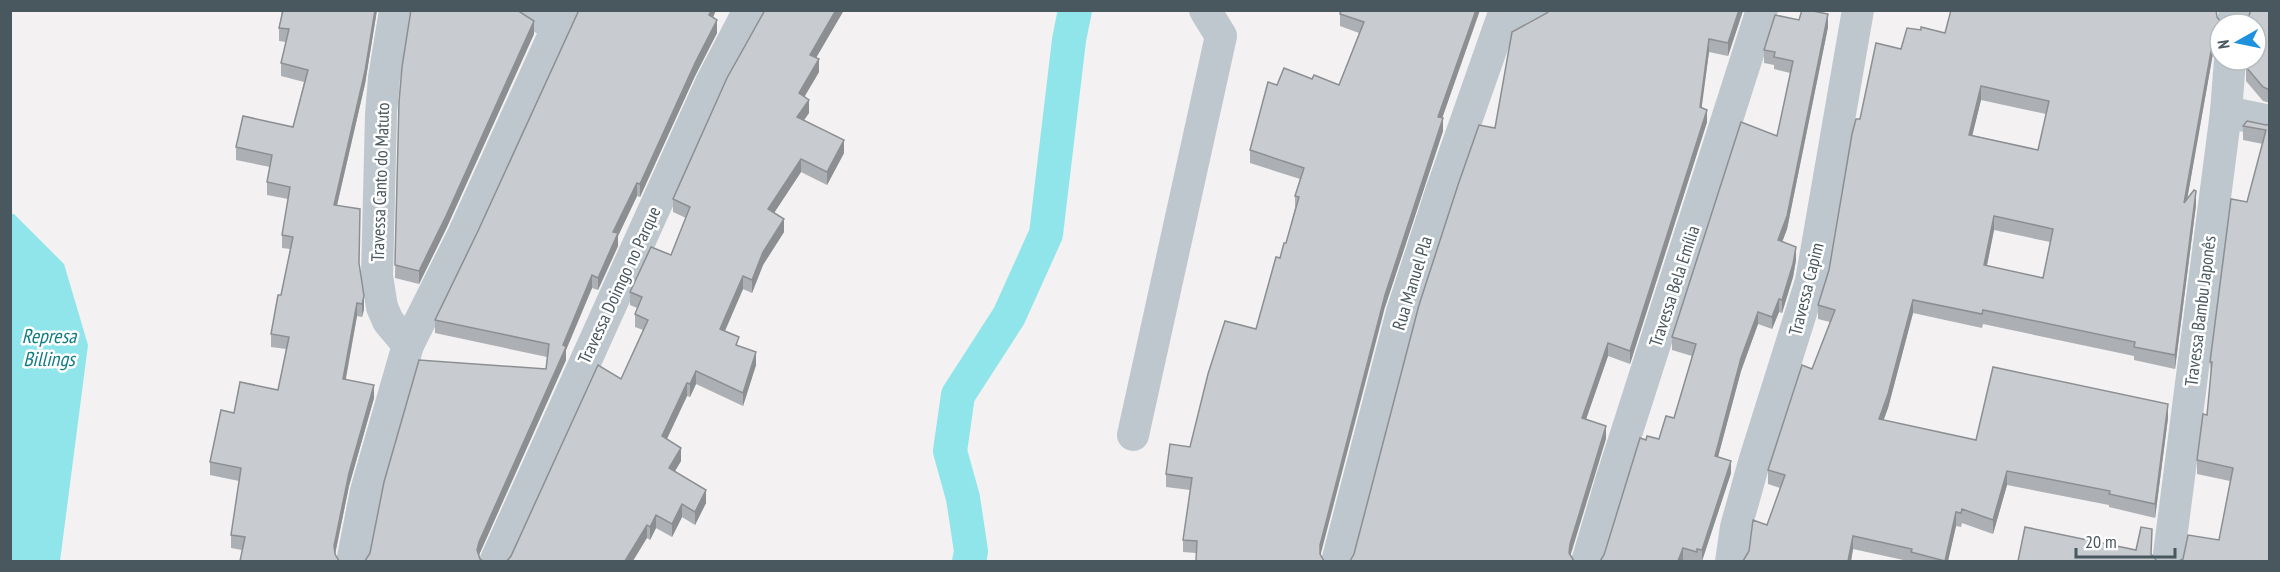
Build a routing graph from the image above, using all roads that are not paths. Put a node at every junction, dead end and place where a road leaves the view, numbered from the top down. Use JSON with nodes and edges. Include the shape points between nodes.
{"nodes":[{"id":1,"x":395,"y":10,"type":"edge"},
{"id":2,"x":526,"y":10,"type":"edge"},
{"id":3,"x":748,"y":10,"type":"edge"},
{"id":4,"x":1205,"y":10,"type":"edge"},
{"id":5,"x":1538,"y":10,"type":"edge"},
{"id":6,"x":1762,"y":10,"type":"edge"},
{"id":7,"x":1858,"y":10,"type":"edge"},
{"id":8,"x":562,"y":18,"type":"edge"},
{"id":9,"x":1501,"y":21,"type":"edge"},
{"id":10,"x":2229,"y":72,"type":"edge"},
{"id":11,"x":2226,"y":112,"type":"junction"},
{"id":12,"x":2270,"y":121,"type":"edge"},
{"id":13,"x":408,"y":345,"type":"junction"},
{"id":14,"x":1133,"y":435,"type":"dead end"},
{"id":15,"x":352,"y":561,"type":"edge"},
{"id":16,"x":495,"y":561,"type":"edge"},
{"id":17,"x":1337,"y":561,"type":"edge"},
{"id":18,"x":1587,"y":561,"type":"edge"},
{"id":19,"x":1731,"y":561,"type":"edge"},
{"id":20,"x":2169,"y":561,"type":"edge"}],
"edges":[{"from":1,"to":13,"type":"street","name":"Travessa Canto do Matuto","via":[[381,114],[377,276],[388,321]]},
{"from":2,"to":8,"type":"street"},
{"from":3,"to":16,"type":"street","name":"Travessa Doimgo no Parque","via":[[711,83]]},
{"from":4,"to":14,"type":"street","via":[[1221,36]]},
{"from":5,"to":9,"type":"street"},
{"from":6,"to":18,"type":"street","name":"Travessa Bela Emília"},
{"from":7,"to":19,"type":"street","name":"Travessa Capim","via":[[1812,280],[1755,459]]},
{"from":8,"to":13,"type":"street"},
{"from":9,"to":17,"type":"street","name":"Rua Manuel Pla","via":[[1402,312]]},
{"from":10,"to":11,"type":"street","name":"Travessa Bambu Japonês"},
{"from":11,"to":12,"type":"street"},
{"from":11,"to":20,"type":"street","name":"Travessa Bambu Japonês"},
{"from":13,"to":15,"type":"street","via":[[366,491]]}]}
